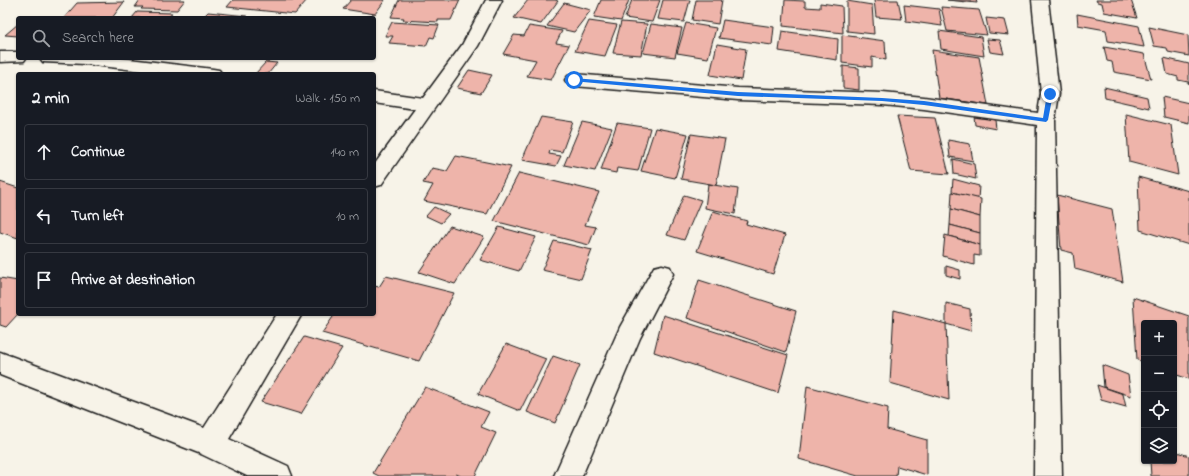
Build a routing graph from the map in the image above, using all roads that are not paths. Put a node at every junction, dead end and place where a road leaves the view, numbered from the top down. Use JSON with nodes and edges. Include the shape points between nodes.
{"nodes":[{"id":1,"x":494,"y":0,"type":"edge"},
{"id":2,"x":1040,"y":0,"type":"edge"},
{"id":3,"x":0,"y":57,"type":"edge"},
{"id":4,"x":16,"y":57,"type":"edge"},
{"id":5,"x":94,"y":60,"type":"edge"},
{"id":6,"x":196,"y":72,"type":"edge"},
{"id":7,"x":574,"y":80,"type":"dead end"},
{"id":8,"x":376,"y":98,"type":"edge"},
{"id":9,"x":427,"y":105,"type":"junction"},
{"id":10,"x":1046,"y":120,"type":"junction"},
{"id":11,"x":376,"y":177,"type":"edge"},
{"id":12,"x":662,"y":274,"type":"dead end"},
{"id":13,"x":289,"y":316,"type":"edge"},
{"id":14,"x":0,"y":363,"type":"edge"},
{"id":15,"x":210,"y":444,"type":"junction"},
{"id":16,"x":278,"y":476,"type":"edge"},
{"id":17,"x":568,"y":476,"type":"edge"},
{"id":18,"x":1048,"y":476,"type":"edge"}],
"edges":[{"from":1,"to":9,"type":"street","via":[[470,46]]},
{"from":2,"to":10,"type":"street","via":[[1050,94]]},
{"from":3,"to":4,"type":"street"},
{"from":5,"to":6,"type":"street"},
{"from":7,"to":10,"type":"street","via":[[738,94],[882,99]]},
{"from":8,"to":9,"type":"street"},
{"from":9,"to":11,"type":"street"},
{"from":10,"to":18,"type":"street"},
{"from":12,"to":17,"type":"street","via":[[629,335]]},
{"from":13,"to":15,"type":"street"},
{"from":14,"to":15,"type":"street"},
{"from":15,"to":16,"type":"street"}]}
